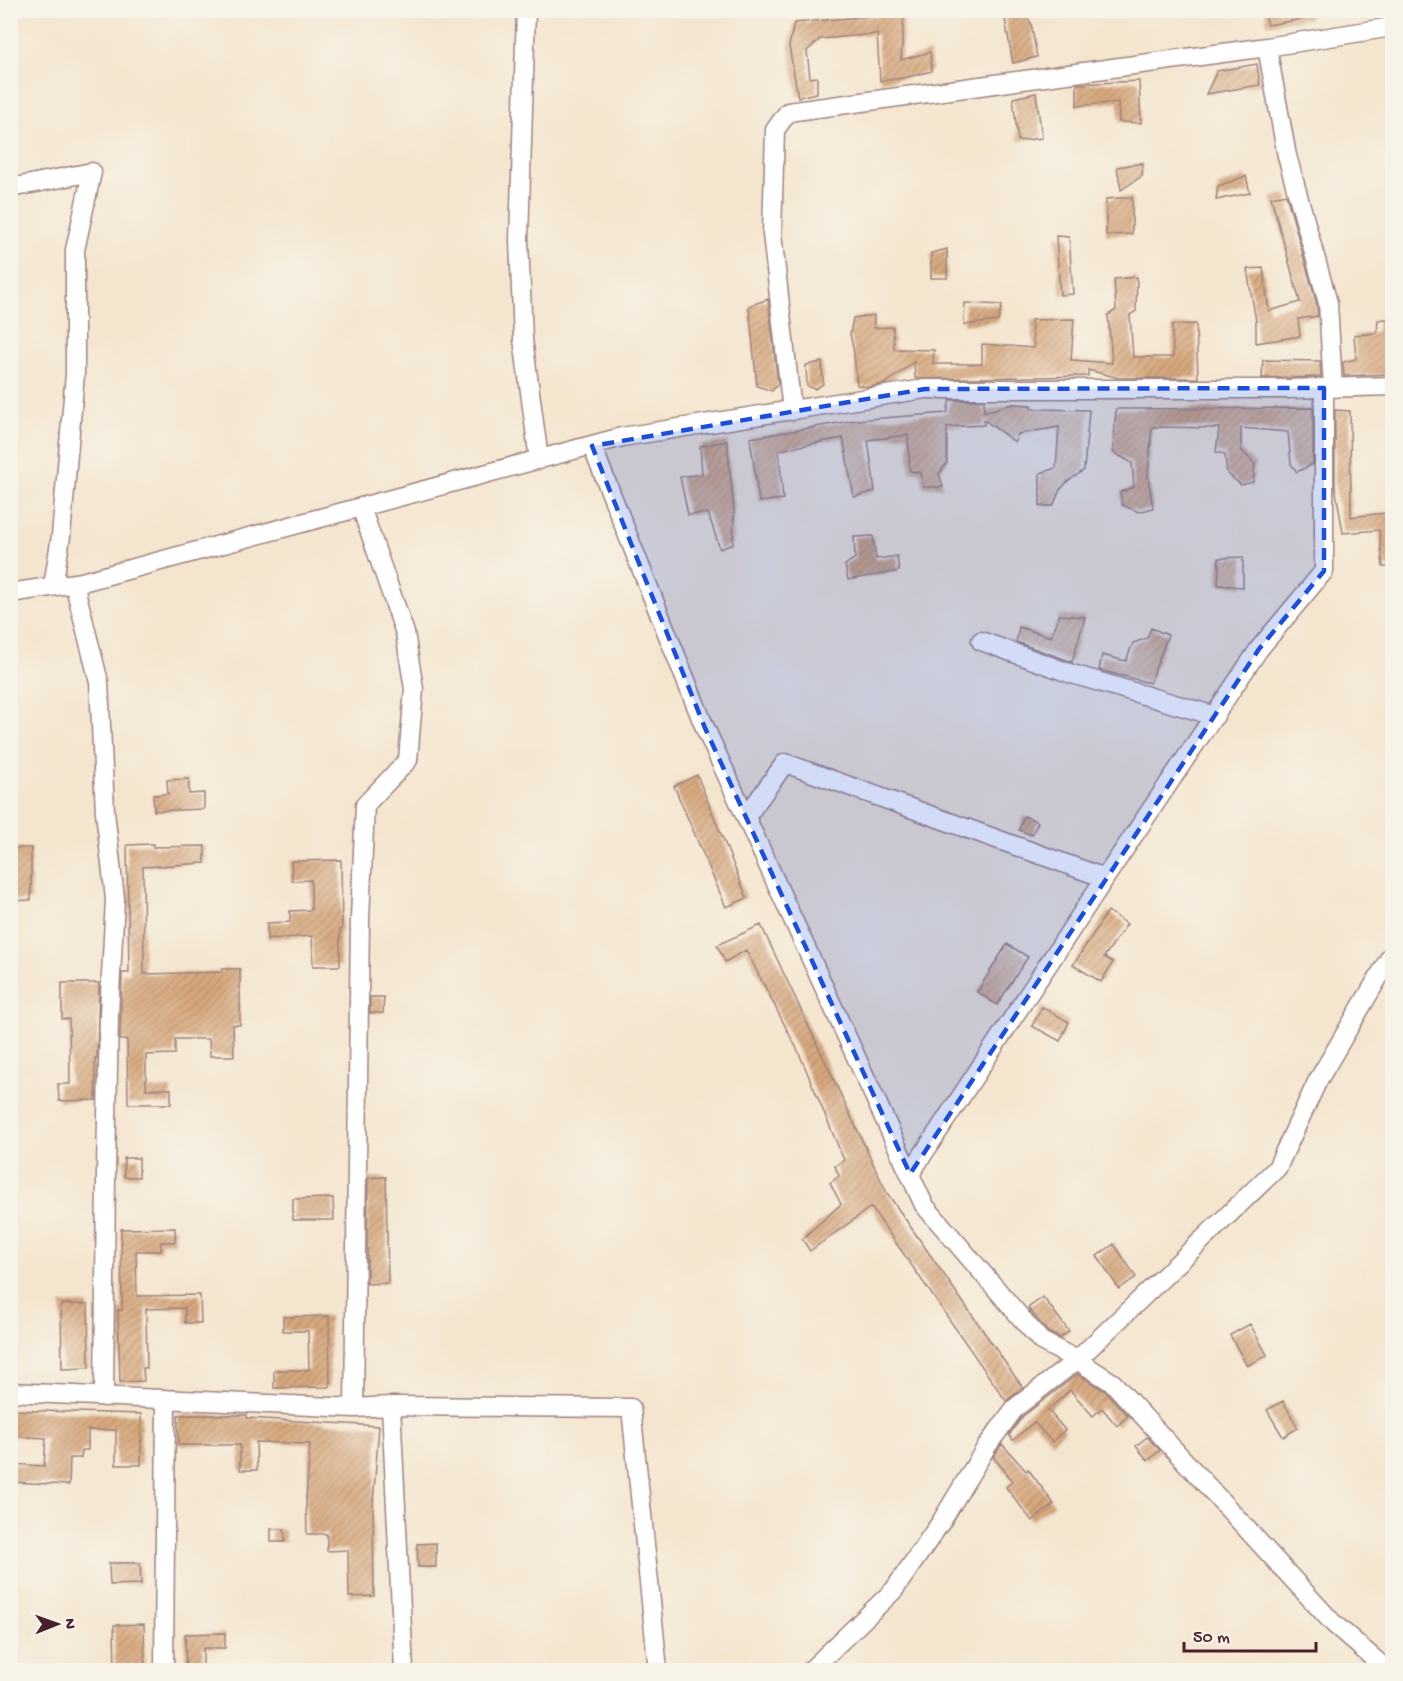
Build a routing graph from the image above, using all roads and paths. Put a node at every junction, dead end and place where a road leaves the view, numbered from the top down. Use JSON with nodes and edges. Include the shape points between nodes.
{"nodes":[{"id":1,"x":526,"y":10,"type":"edge"},
{"id":2,"x":1392,"y":27,"type":"edge"},
{"id":3,"x":1267,"y":47,"type":"junction"},
{"id":4,"x":10,"y":188,"type":"edge"},
{"id":5,"x":1392,"y":386,"type":"edge"},
{"id":6,"x":1328,"y":388,"type":"junction"},
{"id":7,"x":792,"y":411,"type":"junction"},
{"id":8,"x":592,"y":446,"type":"junction"},
{"id":9,"x":539,"y":460,"type":"junction"},
{"id":10,"x":361,"y":507,"type":"junction"},
{"id":11,"x":74,"y":583,"type":"junction"},
{"id":12,"x":53,"y":586,"type":"junction"},
{"id":13,"x":10,"y":593,"type":"edge"},
{"id":14,"x":981,"y":641,"type":"dead end"},
{"id":15,"x":1215,"y":716,"type":"junction"},
{"id":16,"x":746,"y":817,"type":"junction"},
{"id":17,"x":1105,"y":878,"type":"junction"},
{"id":18,"x":1392,"y":954,"type":"edge"},
{"id":19,"x":910,"y":1174,"type":"junction"},
{"id":20,"x":1077,"y":1360,"type":"junction"},
{"id":21,"x":10,"y":1392,"type":"edge"},
{"id":22,"x":104,"y":1397,"type":"junction"},
{"id":23,"x":166,"y":1400,"type":"junction"},
{"id":24,"x":391,"y":1406,"type":"junction"},
{"id":25,"x":354,"y":1407,"type":"junction"},
{"id":26,"x":164,"y":1671,"type":"edge"},
{"id":27,"x":404,"y":1671,"type":"edge"},
{"id":28,"x":658,"y":1671,"type":"edge"},
{"id":29,"x":811,"y":1671,"type":"edge"},
{"id":30,"x":1387,"y":1671,"type":"edge"}],
"edges":[{"from":1,"to":9,"type":"street","via":[[519,240],[523,339]]},
{"from":2,"to":3,"type":"street"},
{"from":3,"to":6,"type":"street","via":[[1287,156],[1328,303]]},
{"from":3,"to":7,"type":"street","via":[[788,112],[775,130],[772,234]]},
{"from":4,"to":12,"type":"street","via":[[92,172],[75,250],[75,374]]},
{"from":5,"to":6,"type":"street"},
{"from":6,"to":7,"type":"street","via":[[926,389]]},
{"from":6,"to":15,"type":"street","via":[[1324,571],[1259,649]]},
{"from":7,"to":8,"type":"street","via":[[622,437]]},
{"from":8,"to":9,"type":"street"},
{"from":8,"to":16,"type":"street","via":[[705,728]]},
{"from":9,"to":10,"type":"street"},
{"from":10,"to":11,"type":"street"},
{"from":10,"to":25,"type":"street","via":[[405,633],[414,689],[408,760],[365,805]]},
{"from":11,"to":12,"type":"street"},
{"from":11,"to":22,"type":"street","via":[[99,682],[114,899]]},
{"from":12,"to":13,"type":"street"},
{"from":14,"to":15,"type":"street","via":[[1069,673]]},
{"from":15,"to":17,"type":"street"},
{"from":16,"to":17,"type":"street","via":[[785,764]]},
{"from":16,"to":19,"type":"street"},
{"from":17,"to":19,"type":"street"},
{"from":18,"to":20,"type":"street","via":[[1317,1082],[1277,1168]]},
{"from":19,"to":20,"type":"street","via":[[924,1205],[1041,1341]]},
{"from":20,"to":29,"type":"street","via":[[1015,1408],[894,1590]]},
{"from":20,"to":30,"type":"street","via":[[1113,1383],[1333,1623]]},
{"from":21,"to":22,"type":"street"},
{"from":22,"to":23,"type":"street"},
{"from":23,"to":25,"type":"street"},
{"from":23,"to":26,"type":"street"},
{"from":24,"to":25,"type":"street"},
{"from":24,"to":27,"type":"street"},
{"from":24,"to":28,"type":"street","via":[[631,1408]]}]}
